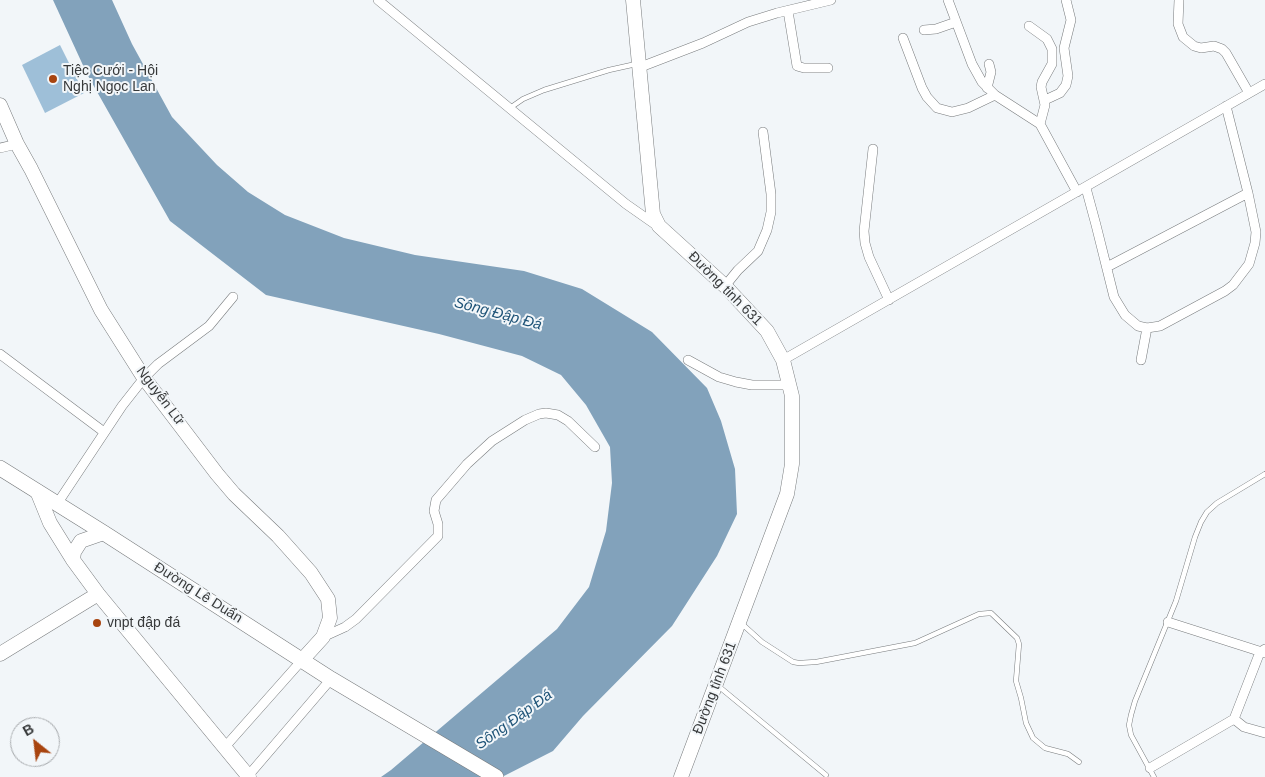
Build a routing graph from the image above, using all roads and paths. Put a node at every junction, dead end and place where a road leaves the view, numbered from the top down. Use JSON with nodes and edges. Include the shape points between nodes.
{"nodes":[{"id":1,"x":378,"y":0,"type":"edge"},
{"id":2,"x":633,"y":0,"type":"edge"},
{"id":3,"x":831,"y":0,"type":"edge"},
{"id":4,"x":948,"y":0,"type":"edge"},
{"id":5,"x":1066,"y":0,"type":"edge"},
{"id":6,"x":1179,"y":0,"type":"edge"},
{"id":7,"x":788,"y":11,"type":"junction"},
{"id":8,"x":956,"y":22,"type":"junction"},
{"id":9,"x":1029,"y":26,"type":"dead end"},
{"id":10,"x":924,"y":30,"type":"dead end"},
{"id":11,"x":903,"y":38,"type":"dead end"},
{"id":12,"x":989,"y":64,"type":"dead end"},
{"id":13,"x":638,"y":66,"type":"junction"},
{"id":14,"x":828,"y":68,"type":"dead end"},
{"id":15,"x":1265,"y":84,"type":"edge"},
{"id":16,"x":987,"y":88,"type":"junction"},
{"id":17,"x":1249,"y":92,"type":"junction"},
{"id":18,"x":995,"y":95,"type":"junction"},
{"id":19,"x":1045,"y":100,"type":"junction"},
{"id":20,"x":0,"y":105,"type":"edge"},
{"id":21,"x":1226,"y":106,"type":"junction"},
{"id":22,"x":509,"y":109,"type":"junction"},
{"id":23,"x":1040,"y":124,"type":"junction"},
{"id":24,"x":763,"y":132,"type":"dead end"},
{"id":25,"x":18,"y":144,"type":"junction"},
{"id":26,"x":0,"y":148,"type":"edge"},
{"id":27,"x":873,"y":148,"type":"dead end"},
{"id":28,"x":1081,"y":190,"type":"junction"},
{"id":29,"x":1248,"y":193,"type":"junction"},
{"id":30,"x":659,"y":226,"type":"junction"},
{"id":31,"x":1107,"y":267,"type":"junction"},
{"id":32,"x":725,"y":286,"type":"junction"},
{"id":33,"x":233,"y":297,"type":"dead end"},
{"id":34,"x":888,"y":300,"type":"junction"},
{"id":35,"x":1147,"y":328,"type":"junction"},
{"id":36,"x":0,"y":354,"type":"edge"},
{"id":37,"x":688,"y":360,"type":"dead end"},
{"id":38,"x":783,"y":360,"type":"junction"},
{"id":39,"x":1141,"y":360,"type":"dead end"},
{"id":40,"x":144,"y":378,"type":"junction"},
{"id":41,"x":790,"y":385,"type":"junction"},
{"id":42,"x":104,"y":432,"type":"junction"},
{"id":43,"x":595,"y":447,"type":"dead end"},
{"id":44,"x":0,"y":468,"type":"edge"},
{"id":45,"x":1265,"y":474,"type":"edge"},
{"id":46,"x":37,"y":492,"type":"junction"},
{"id":47,"x":57,"y":504,"type":"junction"},
{"id":48,"x":104,"y":533,"type":"junction"},
{"id":49,"x":73,"y":560,"type":"junction"},
{"id":50,"x":98,"y":594,"type":"junction"},
{"id":51,"x":740,"y":622,"type":"junction"},
{"id":52,"x":1168,"y":622,"type":"junction"},
{"id":53,"x":323,"y":637,"type":"junction"},
{"id":54,"x":1263,"y":651,"type":"edge"},
{"id":55,"x":0,"y":654,"type":"edge"},
{"id":56,"x":303,"y":659,"type":"junction"},
{"id":57,"x":331,"y":678,"type":"junction"},
{"id":58,"x":716,"y":684,"type":"junction"},
{"id":59,"x":1234,"y":720,"type":"junction"},
{"id":60,"x":1265,"y":733,"type":"edge"},
{"id":61,"x":224,"y":748,"type":"junction"},
{"id":62,"x":1079,"y":762,"type":"dead end"},
{"id":63,"x":1150,"y":768,"type":"junction"},
{"id":64,"x":826,"y":775,"type":"dead end"},
{"id":65,"x":248,"y":777,"type":"edge"},
{"id":66,"x":496,"y":777,"type":"edge"},
{"id":67,"x":681,"y":777,"type":"edge"},
{"id":68,"x":1154,"y":777,"type":"edge"}],
"edges":[{"from":1,"to":22,"type":"street"},
{"from":2,"to":13,"type":"street","name":"Đường tỉnh 631"},
{"from":3,"to":7,"type":"street"},
{"from":4,"to":8,"type":"street"},
{"from":5,"to":19,"type":"street","via":[[1071,20],[1064,48],[1068,76],[1060,93]]},
{"from":6,"to":17,"type":"street","via":[[1178,24],[1183,37],[1194,46],[1222,49]]},
{"from":7,"to":13,"type":"street","via":[[748,22],[703,43]]},
{"from":7,"to":14,"type":"street","via":[[798,66]]},
{"from":8,"to":10,"type":"street"},
{"from":8,"to":16,"type":"street","via":[[972,64]]},
{"from":9,"to":19,"type":"street","via":[[1047,39],[1052,49],[1052,64],[1041,87]]},
{"from":11,"to":18,"type":"street","via":[[916,77],[937,108],[952,112]]},
{"from":12,"to":16,"type":"street","via":[[991,72]]},
{"from":13,"to":22,"type":"lane","via":[[609,70],[544,90]]},
{"from":13,"to":30,"type":"street","name":"Đường tỉnh 631","via":[[651,202]]},
{"from":15,"to":17,"type":"street"},
{"from":16,"to":18,"type":"street"},
{"from":17,"to":21,"type":"street"},
{"from":18,"to":23,"type":"street"},
{"from":19,"to":23,"type":"street"},
{"from":20,"to":25,"type":"street","name":"Nguyễn Lữ"},
{"from":21,"to":28,"type":"street"},
{"from":21,"to":29,"type":"street"},
{"from":22,"to":30,"type":"street","via":[[626,204]]},
{"from":23,"to":28,"type":"street"},
{"from":24,"to":32,"type":"street","via":[[771,194],[767,230],[758,251]]},
{"from":25,"to":26,"type":"street"},
{"from":25,"to":40,"type":"street","name":"Nguyễn Lữ","via":[[101,310]]},
{"from":27,"to":34,"type":"street","via":[[865,243]]},
{"from":28,"to":31,"type":"street"},
{"from":28,"to":34,"type":"street"},
{"from":29,"to":31,"type":"street"},
{"from":29,"to":35,"type":"street","via":[[1255,221],[1255,243],[1249,264],[1239,278],[1225,291],[1160,326]]},
{"from":30,"to":32,"type":"street","name":"Đường tỉnh 631"},
{"from":31,"to":35,"type":"street","via":[[1118,306],[1138,326]]},
{"from":32,"to":38,"type":"street","name":"Đường tỉnh 631","via":[[767,331]]},
{"from":33,"to":40,"type":"street","via":[[209,326]]},
{"from":34,"to":38,"type":"street"},
{"from":35,"to":39,"type":"street"},
{"from":36,"to":42,"type":"street"},
{"from":37,"to":41,"type":"street","via":[[736,382]]},
{"from":38,"to":41,"type":"street","name":"Đường tỉnh 631"},
{"from":40,"to":42,"type":"street"},
{"from":40,"to":53,"type":"street","name":"Nguyễn Lữ","via":[[234,494],[278,536],[321,586],[330,609]]},
{"from":41,"to":51,"type":"street","name":"Đường tỉnh 631","via":[[792,464],[787,494]]},
{"from":42,"to":47,"type":"street"},
{"from":43,"to":53,"type":"street","via":[[568,422],[546,413],[525,420],[492,441],[436,500],[434,511],[438,536],[356,620]]},
{"from":44,"to":46,"type":"main road","name":"Đường Lê Duẩn"},
{"from":45,"to":52,"type":"lane","via":[[1207,512],[1195,537]]},
{"from":46,"to":47,"type":"main road","name":"Đường Lê Duẩn"},
{"from":46,"to":49,"type":"street","via":[[50,523]]},
{"from":47,"to":48,"type":"main road","name":"Đường Lê Duẩn"},
{"from":48,"to":49,"type":"street","via":[[81,541]]},
{"from":48,"to":56,"type":"main road","name":"Đường Lê Duẩn"},
{"from":49,"to":50,"type":"street"},
{"from":50,"to":55,"type":"street"},
{"from":50,"to":61,"type":"street"},
{"from":51,"to":58,"type":"street","name":"Đường tỉnh 631"},
{"from":51,"to":62,"type":"lane","via":[[762,642],[799,664],[915,643],[979,614],[991,613],[1017,638],[1016,681],[1033,738],[1045,748],[1068,754]]},
{"from":52,"to":54,"type":"street"},
{"from":52,"to":63,"type":"lane","via":[[1135,700],[1129,726],[1136,746]]},
{"from":53,"to":56,"type":"street","name":"Nguyễn Lữ"},
{"from":54,"to":59,"type":"street"},
{"from":56,"to":57,"type":"main road","name":"Đường Lê Duẩn"},
{"from":56,"to":61,"type":"street"},
{"from":57,"to":65,"type":"street"},
{"from":57,"to":66,"type":"main road","name":"Đường Lê Duẩn"},
{"from":58,"to":64,"type":"lane"},
{"from":58,"to":67,"type":"street","name":"Đường tỉnh 631"},
{"from":59,"to":60,"type":"street","via":[[1244,727]]},
{"from":59,"to":63,"type":"street"},
{"from":61,"to":65,"type":"street"},
{"from":63,"to":68,"type":"lane"}]}
